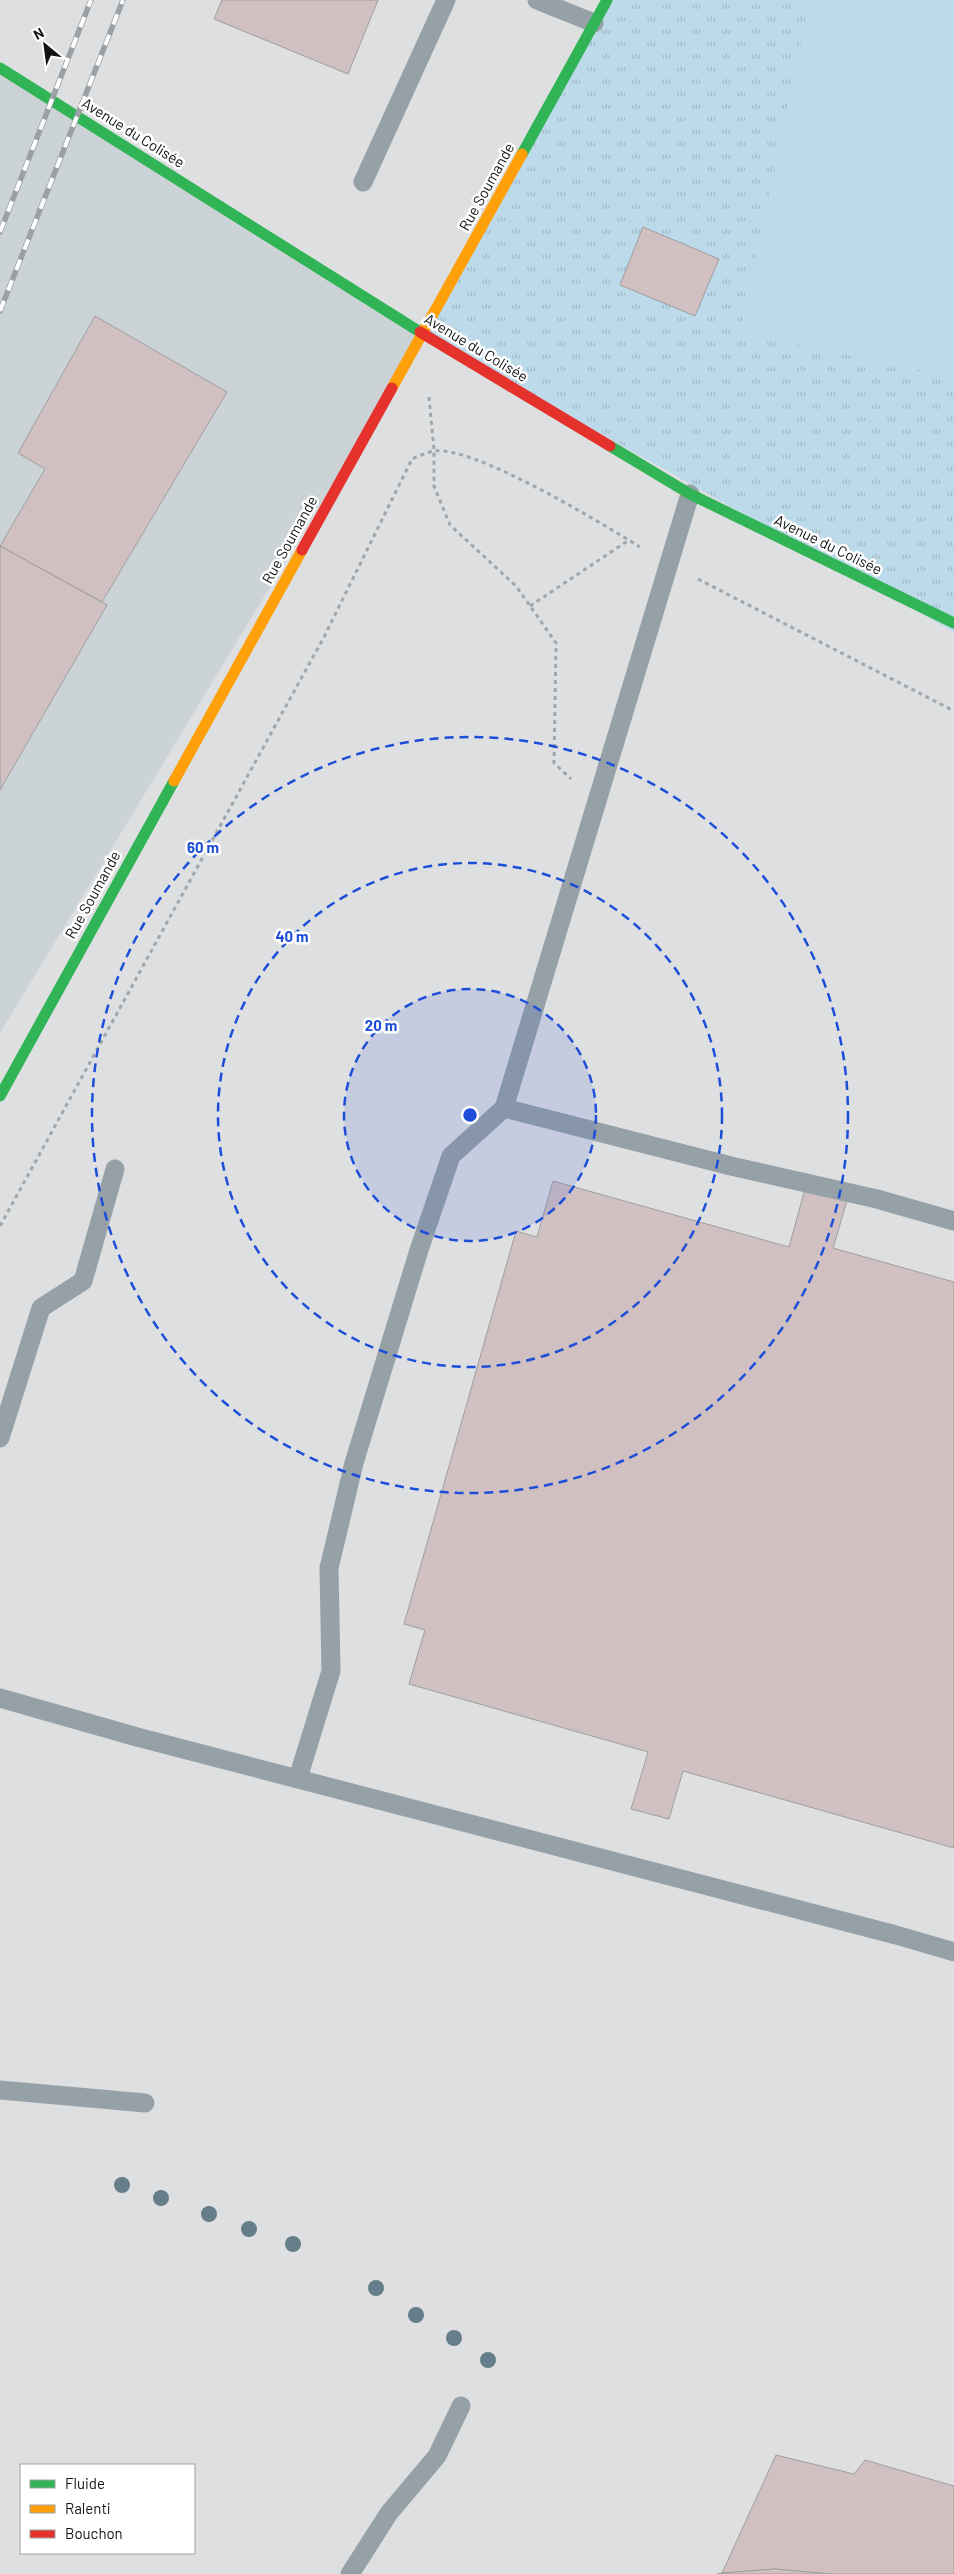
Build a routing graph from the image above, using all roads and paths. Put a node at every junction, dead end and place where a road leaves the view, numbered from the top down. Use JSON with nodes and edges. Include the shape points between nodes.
{"nodes":[{"id":1,"x":446,"y":0,"type":"edge"},
{"id":2,"x":537,"y":0,"type":"edge"},
{"id":3,"x":607,"y":0,"type":"edge"},
{"id":4,"x":594,"y":24,"type":"junction"},
{"id":5,"x":0,"y":68,"type":"edge"},
{"id":6,"x":363,"y":182,"type":"dead end"},
{"id":7,"x":423,"y":334,"type":"junction"},
{"id":8,"x":434,"y":450,"type":"junction"},
{"id":9,"x":690,"y":494,"type":"junction"},
{"id":10,"x":629,"y":540,"type":"junction"},
{"id":11,"x":669,"y":564,"type":"junction"},
{"id":12,"x":530,"y":606,"type":"junction"},
{"id":13,"x":954,"y":623,"type":"edge"},
{"id":14,"x":954,"y":711,"type":"edge"},
{"id":15,"x":596,"y":802,"type":"junction"},
{"id":16,"x":0,"y":1096,"type":"edge"},
{"id":17,"x":504,"y":1108,"type":"junction"},
{"id":18,"x":115,"y":1169,"type":"dead end"},
{"id":19,"x":954,"y":1221,"type":"edge"},
{"id":20,"x":0,"y":1226,"type":"edge"},
{"id":21,"x":0,"y":1438,"type":"edge"},
{"id":22,"x":0,"y":1698,"type":"edge"},
{"id":23,"x":298,"y":1778,"type":"junction"},
{"id":24,"x":954,"y":1952,"type":"edge"},
{"id":25,"x":0,"y":2090,"type":"edge"},
{"id":26,"x":145,"y":2103,"type":"dead end"},
{"id":27,"x":462,"y":2406,"type":"dead end"},
{"id":28,"x":350,"y":2574,"type":"edge"}],
"edges":[{"from":1,"to":6,"type":"lane"},
{"from":2,"to":4,"type":"lane"},
{"from":3,"to":4,"type":"street","name":"Rue Soumande"},
{"from":4,"to":7,"type":"street","name":"Rue Soumande"},
{"from":5,"to":7,"type":"street","name":"Avenue du Colisée"},
{"from":7,"to":9,"type":"street","name":"Avenue du Colisée"},
{"from":7,"to":16,"type":"street","name":"Rue Soumande","via":[[198,734]]},
{"from":8,"to":10,"type":"path","via":[[474,457],[579,510]]},
{"from":8,"to":12,"type":"path","via":[[434,486],[450,525],[516,586]]},
{"from":8,"to":20,"type":"path","via":[[412,459],[324,637]]},
{"from":9,"to":11,"type":"lane"},
{"from":9,"to":13,"type":"street","name":"Avenue du Colisée"},
{"from":10,"to":11,"type":"path"},
{"from":10,"to":12,"type":"path"},
{"from":11,"to":14,"type":"path"},
{"from":11,"to":15,"type":"lane"},
{"from":12,"to":15,"type":"path","via":[[556,644],[554,763]]},
{"from":15,"to":17,"type":"lane"},
{"from":17,"to":19,"type":"lane"},
{"from":17,"to":23,"type":"lane","via":[[451,1156],[419,1250],[354,1463],[329,1568],[331,1671]]},
{"from":18,"to":21,"type":"lane","via":[[83,1281],[41,1308]]},
{"from":22,"to":23,"type":"lane","via":[[137,1738]]},
{"from":23,"to":24,"type":"lane"},
{"from":25,"to":26,"type":"lane"},
{"from":27,"to":28,"type":"lane","via":[[437,2456],[389,2513]]}]}
